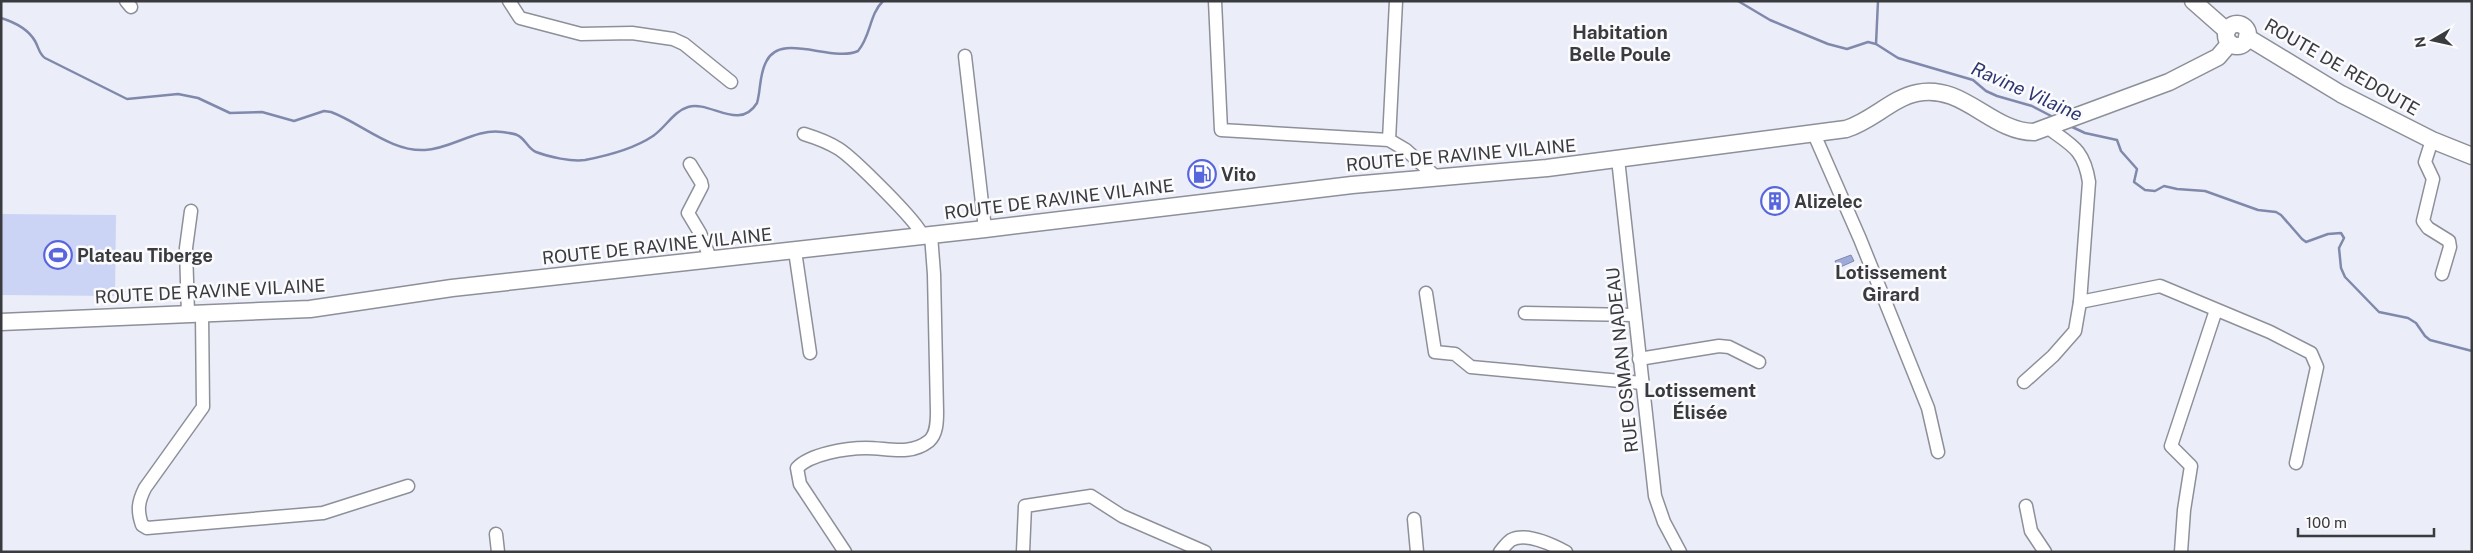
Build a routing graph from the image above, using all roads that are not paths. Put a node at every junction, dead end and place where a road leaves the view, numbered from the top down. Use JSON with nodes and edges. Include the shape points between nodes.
{"nodes":[{"id":1,"x":509,"y":1,"type":"edge"},
{"id":2,"x":1215,"y":1,"type":"edge"},
{"id":3,"x":1396,"y":1,"type":"edge"},
{"id":4,"x":2193,"y":1,"type":"edge"},
{"id":5,"x":2229,"y":37,"type":"junction"},
{"id":6,"x":965,"y":56,"type":"dead end"},
{"id":7,"x":731,"y":82,"type":"dead end"},
{"id":8,"x":2051,"y":127,"type":"junction"},
{"id":9,"x":804,"y":134,"type":"dead end"},
{"id":10,"x":1814,"y":134,"type":"junction"},
{"id":11,"x":1389,"y":140,"type":"junction"},
{"id":12,"x":2432,"y":140,"type":"junction"},
{"id":13,"x":2472,"y":156,"type":"edge"},
{"id":14,"x":1618,"y":159,"type":"junction"},
{"id":15,"x":690,"y":164,"type":"dead end"},
{"id":16,"x":1436,"y":176,"type":"junction"},
{"id":17,"x":191,"y":210,"type":"dead end"},
{"id":18,"x":985,"y":229,"type":"junction"},
{"id":19,"x":926,"y":235,"type":"junction"},
{"id":20,"x":795,"y":251,"type":"junction"},
{"id":21,"x":711,"y":260,"type":"junction"},
{"id":22,"x":2442,"y":274,"type":"dead end"},
{"id":23,"x":1426,"y":293,"type":"dead end"},
{"id":24,"x":2080,"y":302,"type":"junction"},
{"id":25,"x":2216,"y":310,"type":"junction"},
{"id":26,"x":1525,"y":313,"type":"dead end"},
{"id":27,"x":195,"y":314,"type":"junction"},
{"id":28,"x":1634,"y":315,"type":"junction"},
{"id":29,"x":1,"y":322,"type":"edge"},
{"id":30,"x":810,"y":353,"type":"dead end"},
{"id":31,"x":1639,"y":359,"type":"junction"},
{"id":32,"x":1759,"y":362,"type":"dead end"},
{"id":33,"x":2024,"y":382,"type":"dead end"},
{"id":34,"x":1642,"y":383,"type":"junction"},
{"id":35,"x":1938,"y":452,"type":"dead end"},
{"id":36,"x":2296,"y":463,"type":"dead end"},
{"id":37,"x":408,"y":486,"type":"dead end"},
{"id":38,"x":2026,"y":506,"type":"dead end"},
{"id":39,"x":1414,"y":519,"type":"dead end"},
{"id":40,"x":496,"y":534,"type":"dead end"},
{"id":41,"x":498,"y":552,"type":"edge"},
{"id":42,"x":845,"y":552,"type":"edge"},
{"id":43,"x":1023,"y":552,"type":"edge"},
{"id":44,"x":1205,"y":552,"type":"edge"},
{"id":45,"x":1416,"y":552,"type":"edge"},
{"id":46,"x":1500,"y":552,"type":"edge"},
{"id":47,"x":1566,"y":552,"type":"edge"},
{"id":48,"x":1680,"y":552,"type":"edge"},
{"id":49,"x":2045,"y":552,"type":"edge"},
{"id":50,"x":2181,"y":552,"type":"edge"}],
"edges":[{"from":1,"to":7,"type":"street","via":[[520,18],[581,34],[632,33],[673,39],[684,44]]},
{"from":2,"to":11,"type":"street","via":[[1221,130]]},
{"from":3,"to":11,"type":"street"},
{"from":4,"to":5,"type":"main road"},
{"from":5,"to":8,"type":"main road","name":"ROUTE DE RAVINE VILAINE","via":[[2218,57],[2200,68]]},
{"from":5,"to":12,"type":"main road","name":"ROUTE DE REDOUTE","via":[[2241,45],[2247,37],[2340,94]]},
{"from":6,"to":18,"type":"street"},
{"from":8,"to":10,"type":"main road","name":"ROUTE DE RAVINE VILAINE","via":[[2034,132],[2015,130],[1959,98],[1920,92],[1907,96],[1861,125]]},
{"from":8,"to":24,"type":"street","via":[[2074,147],[2086,163],[2089,182]]},
{"from":9,"to":19,"type":"street","via":[[841,151]]},
{"from":10,"to":14,"type":"main road","name":"ROUTE DE RAVINE VILAINE"},
{"from":10,"to":35,"type":"street","via":[[1928,408]]},
{"from":11,"to":16,"type":"street"},
{"from":12,"to":13,"type":"main road","name":"ROUTE DE REDOUTE"},
{"from":12,"to":22,"type":"street","via":[[2425,162],[2433,179],[2423,221],[2449,241]]},
{"from":14,"to":16,"type":"main road","name":"ROUTE DE RAVINE VILAINE"},
{"from":14,"to":28,"type":"street","name":"RUE OSMAN NADEAU"},
{"from":15,"to":21,"type":"street","via":[[702,186],[688,213]]},
{"from":16,"to":18,"type":"main road","name":"ROUTE DE RAVINE VILAINE"},
{"from":17,"to":27,"type":"street","via":[[186,248]]},
{"from":18,"to":19,"type":"main road","name":"ROUTE DE RAVINE VILAINE"},
{"from":19,"to":20,"type":"main road","name":"ROUTE DE RAVINE VILAINE"},
{"from":19,"to":42,"type":"street","via":[[934,274],[937,412],[936,429],[930,440],[910,450],[865,448],[816,456],[797,468],[800,484]]},
{"from":20,"to":21,"type":"main road","name":"ROUTE DE RAVINE VILAINE"},
{"from":20,"to":30,"type":"street"},
{"from":21,"to":27,"type":"main road","name":"ROUTE DE RAVINE VILAINE","via":[[452,288],[310,309]]},
{"from":23,"to":34,"type":"street","via":[[1435,352],[1455,354],[1472,367]]},
{"from":24,"to":25,"type":"street","via":[[2160,286]]},
{"from":24,"to":33,"type":"street","via":[[2075,332]]},
{"from":25,"to":36,"type":"street","via":[[2311,353],[2316,367]]},
{"from":25,"to":50,"type":"street","via":[[2171,446],[2191,466]]},
{"from":26,"to":28,"type":"street"},
{"from":27,"to":29,"type":"main road","name":"ROUTE DE RAVINE VILAINE"},
{"from":27,"to":37,"type":"street","via":[[203,407],[145,488],[138,512],[142,525],[147,528],[323,513]]},
{"from":28,"to":31,"type":"street","name":"RUE OSMAN NADEAU"},
{"from":31,"to":32,"type":"street","via":[[1719,346],[1729,347]]},
{"from":31,"to":34,"type":"street","name":"RUE OSMAN NADEAU"},
{"from":34,"to":48,"type":"street","name":"RUE OSMAN NADEAU","via":[[1655,496]]},
{"from":38,"to":49,"type":"street","via":[[2031,531]]},
{"from":39,"to":45,"type":"street"},
{"from":40,"to":41,"type":"street"},
{"from":43,"to":44,"type":"street","via":[[1025,506],[1091,496],[1122,516]]},
{"from":46,"to":47,"type":"street","via":[[1512,539],[1524,538],[1553,545]]}]}
